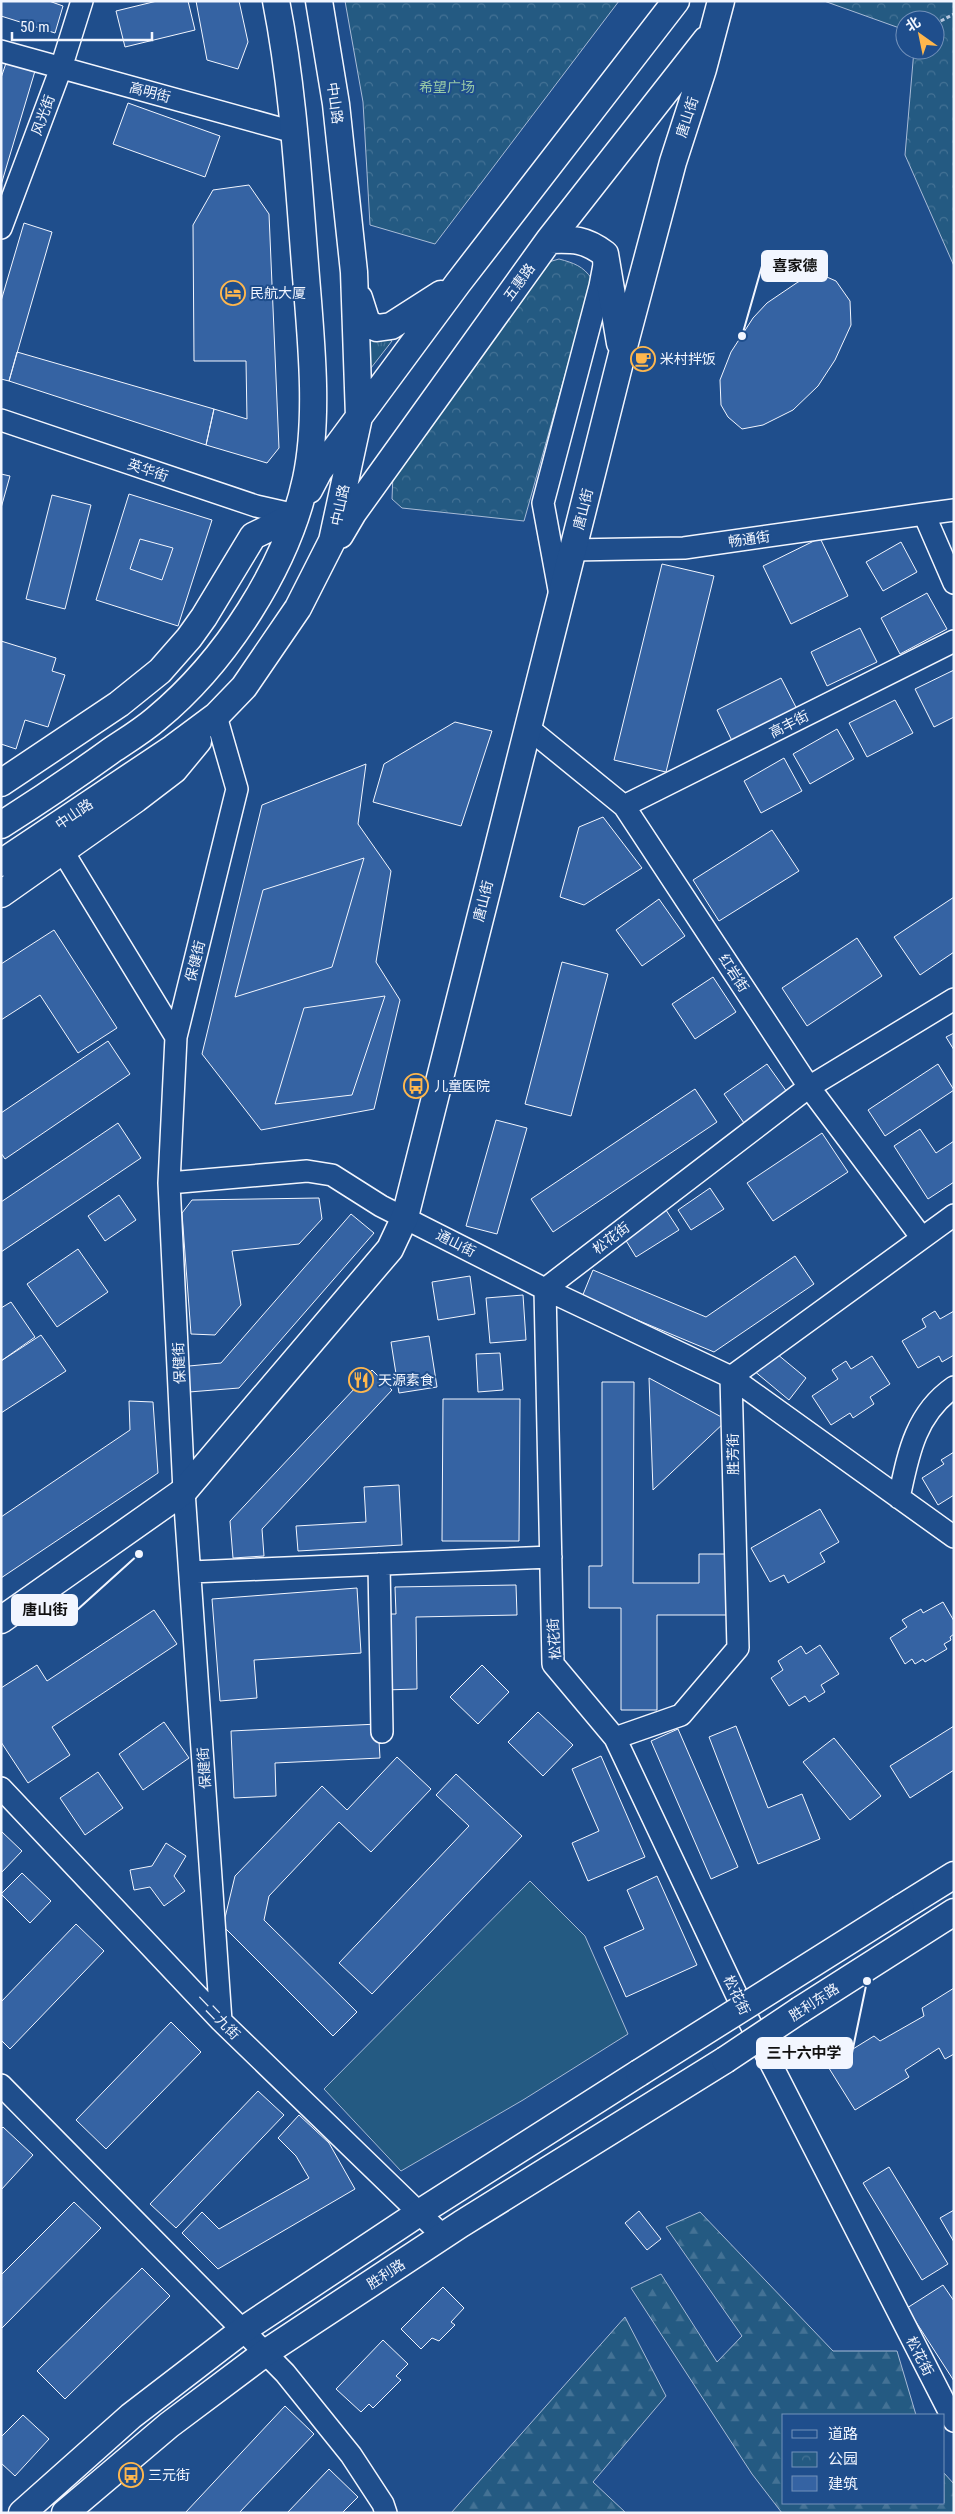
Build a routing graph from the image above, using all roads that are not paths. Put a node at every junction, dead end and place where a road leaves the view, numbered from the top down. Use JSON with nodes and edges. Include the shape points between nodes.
{"nodes":[{"id":1,"x":82,"y":1,"type":"edge"},
{"id":2,"x":276,"y":1,"type":"edge"},
{"id":3,"x":319,"y":1,"type":"edge"},
{"id":4,"x":676,"y":1,"type":"edge"},
{"id":5,"x":721,"y":1,"type":"edge"},
{"id":6,"x":737,"y":1,"type":"edge"},
{"id":7,"x":714,"y":29,"type":"junction"},
{"id":8,"x":1,"y":51,"type":"edge"},
{"id":9,"x":61,"y":68,"type":"junction"},
{"id":10,"x":295,"y":138,"type":"junction"},
{"id":11,"x":1,"y":228,"type":"edge"},
{"id":12,"x":549,"y":240,"type":"junction"},
{"id":13,"x":605,"y":254,"type":"junction"},
{"id":14,"x":354,"y":272,"type":"junction"},
{"id":15,"x":458,"y":283,"type":"junction"},
{"id":16,"x":622,"y":354,"type":"junction"},
{"id":17,"x":359,"y":417,"type":"junction"},
{"id":18,"x":1,"y":420,"type":"edge"},
{"id":19,"x":954,"y":510,"type":"edge"},
{"id":20,"x":924,"y":514,"type":"junction"},
{"id":21,"x":296,"y":515,"type":"junction"},
{"id":22,"x":572,"y":550,"type":"junction"},
{"id":23,"x":317,"y":574,"type":"junction"},
{"id":24,"x":954,"y":583,"type":"edge"},
{"id":25,"x":560,"y":596,"type":"junction"},
{"id":26,"x":954,"y":641,"type":"edge"},
{"id":27,"x":216,"y":716,"type":"junction"},
{"id":28,"x":527,"y":726,"type":"junction"},
{"id":29,"x":1,"y":783,"type":"edge"},
{"id":30,"x":624,"y":806,"type":"junction"},
{"id":31,"x":1,"y":825,"type":"edge"},
{"id":32,"x":56,"y":841,"type":"junction"},
{"id":33,"x":1,"y":863,"type":"edge"},
{"id":34,"x":1,"y":894,"type":"edge"},
{"id":35,"x":954,"y":999,"type":"edge"},
{"id":36,"x":176,"y":1036,"type":"junction"},
{"id":37,"x":809,"y":1087,"type":"junction"},
{"id":38,"x":169,"y":1183,"type":"junction"},
{"id":39,"x":954,"y":1215,"type":"edge"},
{"id":40,"x":405,"y":1217,"type":"junction"},
{"id":41,"x":922,"y":1238,"type":"junction"},
{"id":42,"x":545,"y":1289,"type":"junction"},
{"id":43,"x":731,"y":1377,"type":"junction"},
{"id":44,"x":954,"y":1387,"type":"edge"},
{"id":45,"x":184,"y":1491,"type":"junction"},
{"id":46,"x":899,"y":1498,"type":"junction"},
{"id":47,"x":954,"y":1537,"type":"edge"},
{"id":48,"x":551,"y":1557,"type":"junction"},
{"id":49,"x":379,"y":1564,"type":"junction"},
{"id":50,"x":191,"y":1572,"type":"junction"},
{"id":51,"x":1,"y":1620,"type":"edge"},
{"id":52,"x":382,"y":1732,"type":"dead end"},
{"id":53,"x":615,"y":1738,"type":"junction"},
{"id":54,"x":1,"y":1788,"type":"edge"},
{"id":55,"x":954,"y":1875,"type":"edge"},
{"id":56,"x":954,"y":1912,"type":"edge"},
{"id":57,"x":221,"y":2021,"type":"junction"},
{"id":58,"x":725,"y":2060,"type":"joint"},
{"id":59,"x":1,"y":2085,"type":"edge"},
{"id":60,"x":419,"y":2213,"type":"junction"},
{"id":61,"x":443,"y":2236,"type":"junction"},
{"id":62,"x":243,"y":2330,"type":"junction"},
{"id":63,"x":265,"y":2353,"type":"junction"},
{"id":64,"x":954,"y":2421,"type":"edge"},
{"id":65,"x":22,"y":2513,"type":"edge"},
{"id":66,"x":65,"y":2513,"type":"edge"},
{"id":67,"x":386,"y":2513,"type":"edge"}],
"edges":[{"from":1,"to":9,"type":"street","name":"风光街"},
{"from":2,"to":10,"type":"main road"},
{"from":3,"to":14,"type":"main road","name":"中山路","via":[[336,104]]},
{"from":4,"to":15,"type":"main road"},
{"from":5,"to":7,"type":"main road","name":"唐山街"},
{"from":6,"to":7,"type":"main road","name":"五惠路"},
{"from":7,"to":12,"type":"main road","name":"五惠路"},
{"from":7,"to":16,"type":"main road","name":"唐山街","via":[[673,162]]},
{"from":8,"to":9,"type":"street","name":"高明街"},
{"from":9,"to":10,"type":"street","name":"高明街","via":[[290,131]]},
{"from":9,"to":11,"type":"street","name":"风光街"},
{"from":10,"to":21,"type":"main road","via":[[312,358],[311,440],[306,478]]},
{"from":12,"to":13,"type":"main road","via":[[572,239],[591,243]]},
{"from":12,"to":23,"type":"main road","name":"五惠路","via":[[353,512]]},
{"from":13,"to":16,"type":"main road"},
{"from":13,"to":25,"type":"street","via":[[600,286],[543,503]]},
{"from":14,"to":15,"type":"main road","via":[[362,311],[367,323],[377,328],[391,326],[408,317]]},
{"from":14,"to":17,"type":"main road","name":"中山路"},
{"from":15,"to":17,"type":"main road"},
{"from":16,"to":22,"type":"main road","name":"唐山街"},
{"from":17,"to":21,"type":"main road","via":[[319,471]]},
{"from":17,"to":23,"type":"main road","name":"中山路","via":[[332,540]]},
{"from":18,"to":21,"type":"street","name":"英华街","via":[[256,506]]},
{"from":19,"to":20,"type":"street","name":"畅通街"},
{"from":20,"to":22,"type":"street","name":"畅通街","via":[[684,548]]},
{"from":20,"to":24,"type":"street"},
{"from":21,"to":29,"type":"main road","via":[[253,536],[190,638],[160,671],[119,704]]},
{"from":21,"to":31,"type":"main road","via":[[277,564],[242,621],[193,683],[156,719]]},
{"from":22,"to":25,"type":"main road","name":"唐山街"},
{"from":23,"to":27,"type":"main road","name":"中山路","via":[[244,687]]},
{"from":25,"to":28,"type":"main road","name":"唐山街"},
{"from":26,"to":30,"type":"street","name":"高丰街"},
{"from":27,"to":32,"type":"main road","name":"中山路"},
{"from":27,"to":36,"type":"street","name":"保健街","via":[[237,789]]},
{"from":28,"to":30,"type":"street","name":"红岩街"},
{"from":28,"to":40,"type":"main road","name":"唐山街"},
{"from":30,"to":37,"type":"street","name":"红岩街"},
{"from":32,"to":33,"type":"main road","name":"中山路"},
{"from":32,"to":34,"type":"main road"},
{"from":32,"to":36,"type":"street"},
{"from":35,"to":37,"type":"street","name":"松花街"},
{"from":36,"to":38,"type":"street","name":"保健街"},
{"from":37,"to":41,"type":"street","name":"红岩街"},
{"from":37,"to":42,"type":"street","name":"松花街"},
{"from":38,"to":40,"type":"street","name":"通山街","via":[[307,1171],[332,1175]]},
{"from":38,"to":45,"type":"street","name":"保健街"},
{"from":39,"to":41,"type":"street"},
{"from":40,"to":42,"type":"street","name":"通山街"},
{"from":40,"to":45,"type":"main road","name":"唐山街","via":[[390,1249]]},
{"from":41,"to":43,"type":"street"},
{"from":42,"to":43,"type":"street","name":"通山街"},
{"from":42,"to":48,"type":"street","name":"松花街"},
{"from":43,"to":46,"type":"street","name":"通山街"},
{"from":43,"to":53,"type":"street","name":"胜芳街","via":[[738,1648],[681,1715]]},
{"from":44,"to":46,"type":"street","via":[[934,1406],[917,1430],[909,1448]]},
{"from":45,"to":50,"type":"street","name":"保健街"},
{"from":45,"to":51,"type":"main road","name":"唐山街"},
{"from":46,"to":47,"type":"street","name":"通山街"},
{"from":48,"to":49,"type":"street"},
{"from":48,"to":53,"type":"street","name":"松花街","via":[[554,1664]]},
{"from":49,"to":50,"type":"street"},
{"from":49,"to":52,"type":"street"},
{"from":50,"to":57,"type":"street","name":"保健街"},
{"from":53,"to":64,"type":"street","name":"松花街","via":[[746,2015]]},
{"from":54,"to":57,"type":"street","name":"一二九街"},
{"from":55,"to":60,"type":"main road","bridge":true},
{"from":56,"to":58,"type":"main road","name":"胜利东路","bridge":true},
{"from":57,"to":60,"type":"street","name":"一二九街"},
{"from":58,"to":61,"type":"main road","name":"胜利路"},
{"from":59,"to":62,"type":"street"},
{"from":60,"to":61,"type":"street","name":"一二九街"},
{"from":60,"to":62,"type":"main road"},
{"from":61,"to":63,"type":"main road","name":"胜利路"},
{"from":62,"to":63,"type":"street"},
{"from":62,"to":65,"type":"main road","via":[[131,2416]]},
{"from":63,"to":66,"type":"main road","name":"胜利路","via":[[169,2425]]},
{"from":63,"to":67,"type":"street","via":[[351,2455]]}]}
